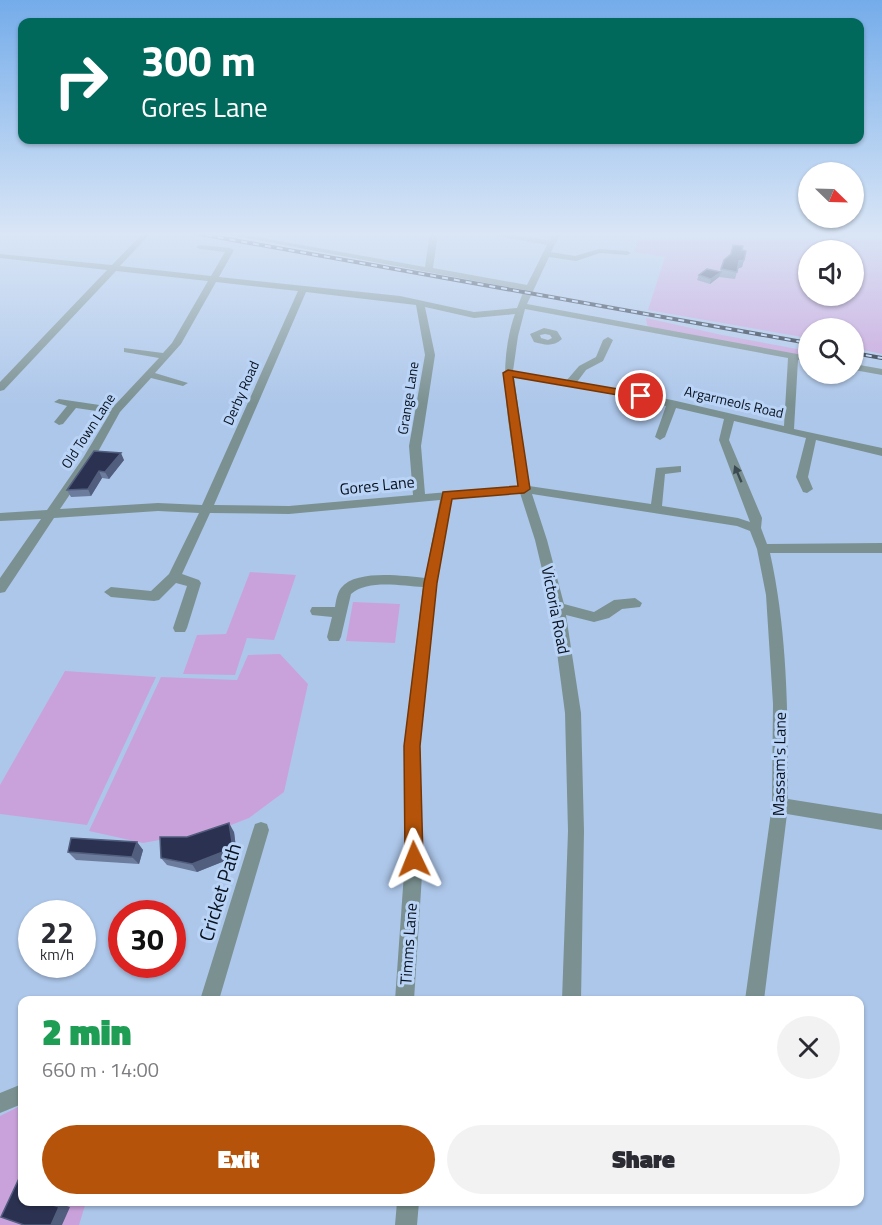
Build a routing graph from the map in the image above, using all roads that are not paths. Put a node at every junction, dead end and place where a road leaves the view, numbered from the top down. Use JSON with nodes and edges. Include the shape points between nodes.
{"nodes":[{"id":1,"x":93,"y":290,"type":"edge"},
{"id":2,"x":206,"y":290,"type":"edge"},
{"id":3,"x":302,"y":290,"type":"edge"},
{"id":4,"x":314,"y":290,"type":"edge"},
{"id":5,"x":527,"y":290,"type":"edge"},
{"id":6,"x":420,"y":303,"type":"junction"},
{"id":7,"x":520,"y":309,"type":"junction"},
{"id":8,"x":513,"y":335,"type":"junction"},
{"id":9,"x":534,"y":336,"type":"dead end"},
{"id":10,"x":608,"y":340,"type":"dead end"},
{"id":11,"x":127,"y":350,"type":"dead end"},
{"id":12,"x":167,"y":356,"type":"junction"},
{"id":13,"x":793,"y":356,"type":"junction"},
{"id":14,"x":798,"y":357,"type":"edge"},
{"id":15,"x":864,"y":369,"type":"edge"},
{"id":16,"x":882,"y":372,"type":"edge"},
{"id":17,"x":508,"y":373,"type":"junction"},
{"id":18,"x":149,"y":375,"type":"junction"},
{"id":19,"x":183,"y":383,"type":"dead end"},
{"id":20,"x":571,"y":383,"type":"junction"},
{"id":21,"x":0,"y":388,"type":"edge"},
{"id":22,"x":59,"y":402,"type":"dead end"},
{"id":23,"x":672,"y":403,"type":"junction"},
{"id":24,"x":74,"y":404,"type":"junction"},
{"id":25,"x":116,"y":411,"type":"junction"},
{"id":26,"x":730,"y":417,"type":"junction"},
{"id":27,"x":59,"y":422,"type":"dead end"},
{"id":28,"x":789,"y":430,"type":"junction"},
{"id":29,"x":812,"y":436,"type":"junction"},
{"id":30,"x":660,"y":437,"type":"dead end"},
{"id":31,"x":882,"y":452,"type":"edge"},
{"id":32,"x":676,"y":469,"type":"dead end"},
{"id":33,"x":524,"y":489,"type":"junction"},
{"id":34,"x":807,"y":489,"type":"dead end"},
{"id":35,"x":447,"y":495,"type":"junction"},
{"id":36,"x":419,"y":497,"type":"junction"},
{"id":37,"x":206,"y":510,"type":"junction"},
{"id":38,"x":656,"y":510,"type":"junction"},
{"id":39,"x":51,"y":512,"type":"junction"},
{"id":40,"x":0,"y":517,"type":"edge"},
{"id":41,"x":755,"y":528,"type":"junction"},
{"id":42,"x":882,"y":548,"type":"edge"},
{"id":43,"x":764,"y":549,"type":"junction"},
{"id":44,"x":174,"y":577,"type":"junction"},
{"id":45,"x":430,"y":583,"type":"junction"},
{"id":46,"x":0,"y":588,"type":"edge"},
{"id":47,"x":111,"y":592,"type":"dead end"},
{"id":48,"x":635,"y":603,"type":"dead end"},
{"id":49,"x":558,"y":608,"type":"junction"},
{"id":50,"x":317,"y":611,"type":"dead end"},
{"id":51,"x":340,"y":612,"type":"junction"},
{"id":52,"x":180,"y":628,"type":"dead end"},
{"id":53,"x":334,"y":637,"type":"dead end"},
{"id":54,"x":780,"y":805,"type":"junction"},
{"id":55,"x":882,"y":822,"type":"edge"},
{"id":56,"x":261,"y":830,"type":"dead end"},
{"id":57,"x":210,"y":996,"type":"edge"},
{"id":58,"x":405,"y":996,"type":"edge"},
{"id":59,"x":572,"y":996,"type":"edge"},
{"id":60,"x":756,"y":996,"type":"edge"},
{"id":61,"x":18,"y":1096,"type":"edge"},
{"id":62,"x":0,"y":1103,"type":"edge"},
{"id":63,"x":408,"y":1206,"type":"edge"},
{"id":64,"x":406,"y":1225,"type":"edge"}],
"edges":[{"from":1,"to":21,"type":"street"},
{"from":2,"to":12,"type":"street","name":"Old Town Lane"},
{"from":3,"to":37,"type":"street","name":"Derby Road"},
{"from":4,"to":6,"type":"street"},
{"from":5,"to":7,"type":"street","name":"Victoria Road"},
{"from":6,"to":7,"type":"street","via":[[474,315]]},
{"from":6,"to":36,"type":"street","name":"Grange Lane","via":[[430,355],[415,446]]},
{"from":7,"to":8,"type":"street","name":"Victoria Road"},
{"from":7,"to":13,"type":"street"},
{"from":8,"to":9,"type":"street"},
{"from":8,"to":17,"type":"street","name":"Victoria Road"},
{"from":10,"to":20,"type":"street","via":[[600,359],[583,366]]},
{"from":11,"to":12,"type":"street"},
{"from":12,"to":18,"type":"street","name":"Old Town Lane"},
{"from":13,"to":14,"type":"street"},
{"from":13,"to":28,"type":"street"},
{"from":15,"to":16,"type":"street"},
{"from":17,"to":20,"type":"street","name":"Argarmeols Road"},
{"from":17,"to":33,"type":"street","name":"Victoria Road"},
{"from":18,"to":19,"type":"street"},
{"from":18,"to":25,"type":"street","name":"Old Town Lane"},
{"from":20,"to":23,"type":"street","name":"Argarmeols Road"},
{"from":22,"to":24,"type":"street"},
{"from":23,"to":26,"type":"street","name":"Argarmeols Road"},
{"from":23,"to":30,"type":"street"},
{"from":24,"to":25,"type":"street"},
{"from":24,"to":27,"type":"street"},
{"from":25,"to":39,"type":"street","name":"Old Town Lane"},
{"from":26,"to":28,"type":"street","name":"Argarmeols Road"},
{"from":41,"to":26,"type":"street","name":"Massam's Lane","one_way":true,"via":[[756,518],[724,440]]},
{"from":28,"to":29,"type":"street","name":"Argarmeols Road"},
{"from":29,"to":31,"type":"street","name":"Argarmeols Road"},
{"from":29,"to":34,"type":"street","via":[[802,477]]},
{"from":32,"to":38,"type":"street","via":[[660,471]]},
{"from":33,"to":35,"type":"street","name":"Gores Lane"},
{"from":33,"to":38,"type":"street","name":"Gores Lane"},
{"from":33,"to":49,"type":"street","name":"Victoria Road"},
{"from":35,"to":36,"type":"street","name":"Gores Lane"},
{"from":35,"to":45,"type":"street","name":"Timms Lane"},
{"from":36,"to":37,"type":"street","name":"Gores Lane","via":[[289,510]]},
{"from":37,"to":39,"type":"street","name":"Gores Lane","via":[[158,507]]},
{"from":37,"to":44,"type":"street","name":"Derby Road"},
{"from":38,"to":41,"type":"street","name":"Gores Lane"},
{"from":39,"to":40,"type":"street","name":"Gores Lane"},
{"from":39,"to":46,"type":"street","name":"Old Town Lane"},
{"from":41,"to":43,"type":"street","name":"Massam's Lane"},
{"from":42,"to":43,"type":"street"},
{"from":43,"to":54,"type":"street","name":"Massam's Lane","via":[[773,595],[780,704]]},
{"from":44,"to":47,"type":"street","via":[[154,596]]},
{"from":44,"to":52,"type":"street","via":[[194,583]]},
{"from":45,"to":51,"type":"street","via":[[355,583],[345,592]]},
{"from":45,"to":58,"type":"street","name":"Timms Lane","via":[[412,746],[414,859]]},
{"from":48,"to":49,"type":"street","via":[[619,604],[594,617]]},
{"from":49,"to":59,"type":"street","name":"Victoria Road","via":[[573,713],[576,831]]},
{"from":50,"to":51,"type":"street"},
{"from":51,"to":53,"type":"street"},
{"from":54,"to":55,"type":"street"},
{"from":54,"to":60,"type":"street","name":"Massam's Lane"},
{"from":56,"to":57,"type":"street","name":"Cricket Path"},
{"from":61,"to":62,"type":"street"},
{"from":63,"to":64,"type":"street"}]}
